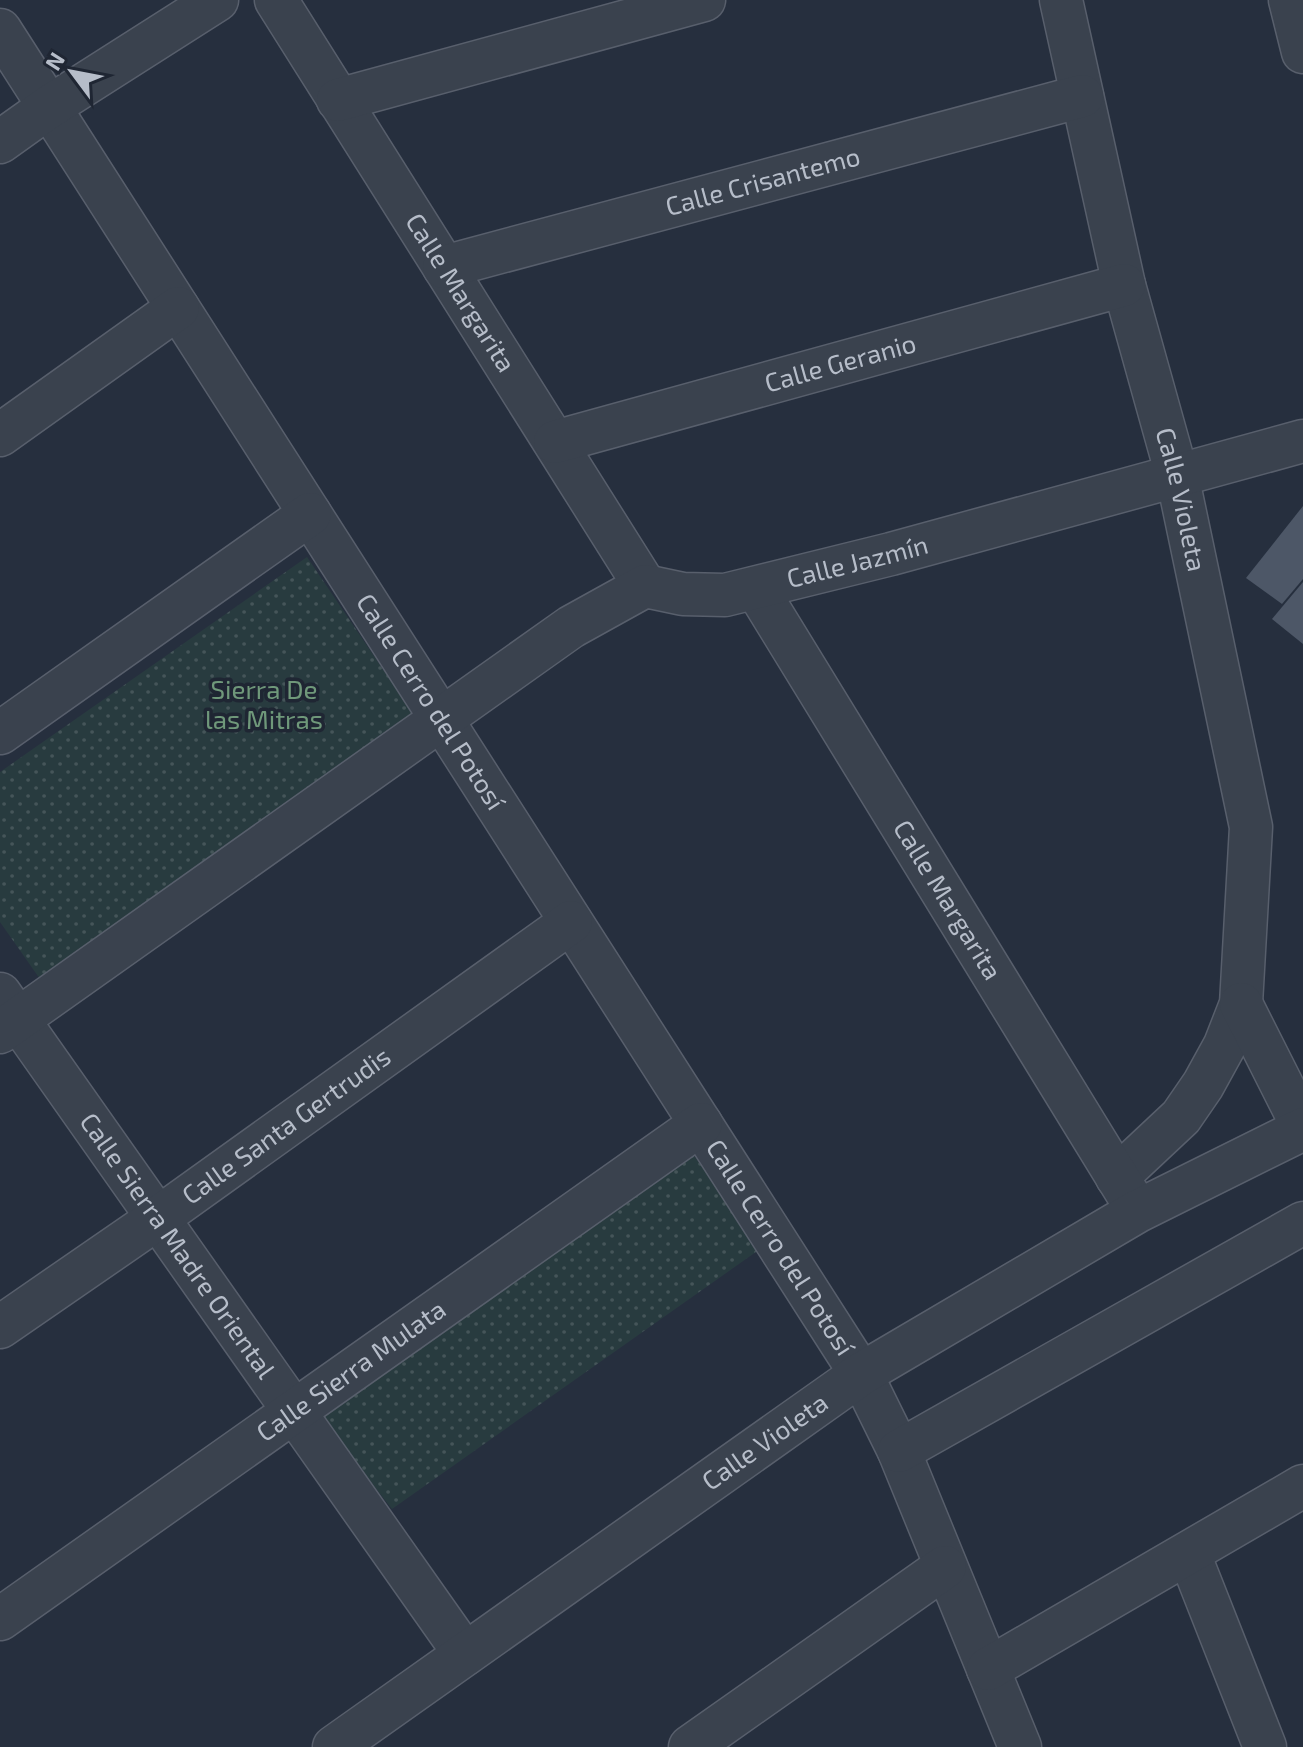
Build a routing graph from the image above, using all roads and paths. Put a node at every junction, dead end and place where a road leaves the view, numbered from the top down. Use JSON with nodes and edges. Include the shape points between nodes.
{"nodes":[{"id":1,"x":217,"y":0,"type":"edge"},
{"id":2,"x":276,"y":0,"type":"edge"},
{"id":3,"x":704,"y":0,"type":"edge"},
{"id":4,"x":1061,"y":0,"type":"edge"},
{"id":5,"x":1290,"y":0,"type":"edge"},
{"id":6,"x":0,"y":30,"type":"edge"},
{"id":7,"x":1303,"y":52,"type":"edge"},
{"id":8,"x":1082,"y":96,"type":"junction"},
{"id":9,"x":338,"y":100,"type":"junction"},
{"id":10,"x":49,"y":107,"type":"junction"},
{"id":11,"x":0,"y":142,"type":"edge"},
{"id":12,"x":444,"y":267,"type":"junction"},
{"id":13,"x":1124,"y":285,"type":"junction"},
{"id":14,"x":178,"y":308,"type":"junction"},
{"id":15,"x":0,"y":435,"type":"edge"},
{"id":16,"x":1303,"y":441,"type":"edge"},
{"id":17,"x":555,"y":442,"type":"junction"},
{"id":18,"x":1177,"y":475,"type":"junction"},
{"id":19,"x":310,"y":514,"type":"junction"},
{"id":20,"x":645,"y":586,"type":"junction"},
{"id":21,"x":756,"y":588,"type":"junction"},
{"id":22,"x":442,"y":719,"type":"junction"},
{"id":23,"x":0,"y":733,"type":"edge"},
{"id":24,"x":571,"y":922,"type":"junction"},
{"id":25,"x":1241,"y":1004,"type":"junction"},
{"id":26,"x":6,"y":1015,"type":"edge"},
{"id":27,"x":701,"y":1124,"type":"junction"},
{"id":28,"x":1303,"y":1128,"type":"edge"},
{"id":29,"x":1128,"y":1194,"type":"junction"},
{"id":30,"x":158,"y":1218,"type":"junction"},
{"id":31,"x":1303,"y":1223,"type":"edge"},
{"id":32,"x":0,"y":1327,"type":"edge"},
{"id":33,"x":861,"y":1374,"type":"junction"},
{"id":34,"x":294,"y":1411,"type":"junction"},
{"id":35,"x":899,"y":1451,"type":"junction"},
{"id":36,"x":1303,"y":1486,"type":"edge"},
{"id":37,"x":1189,"y":1554,"type":"junction"},
{"id":38,"x":945,"y":1567,"type":"junction"},
{"id":39,"x":0,"y":1619,"type":"edge"},
{"id":40,"x":465,"y":1654,"type":"junction"},
{"id":41,"x":988,"y":1669,"type":"junction"},
{"id":42,"x":334,"y":1747,"type":"edge"},
{"id":43,"x":690,"y":1747,"type":"edge"},
{"id":44,"x":1020,"y":1747,"type":"edge"},
{"id":45,"x":1265,"y":1747,"type":"edge"}],
"edges":[{"from":1,"to":10,"type":"street"},
{"from":2,"to":9,"type":"street","name":"Calle Margarita"},
{"from":3,"to":9,"type":"street"},
{"from":4,"to":8,"type":"street","name":"Calle Violeta"},
{"from":5,"to":7,"type":"street"},
{"from":6,"to":10,"type":"street","name":"Calle Cerro del Potosí"},
{"from":8,"to":12,"type":"street","name":"Calle Crisantemo"},
{"from":8,"to":13,"type":"street","name":"Calle Violeta"},
{"from":9,"to":12,"type":"street","name":"Calle Margarita"},
{"from":10,"to":11,"type":"street"},
{"from":10,"to":14,"type":"street","name":"Calle Cerro del Potosí"},
{"from":12,"to":17,"type":"street","name":"Calle Margarita"},
{"from":13,"to":17,"type":"street","name":"Calle Geranio"},
{"from":13,"to":18,"type":"street","name":"Calle Violeta"},
{"from":14,"to":15,"type":"street"},
{"from":14,"to":19,"type":"street","name":"Calle Cerro del Potosí"},
{"from":16,"to":18,"type":"street","name":"Calle Jazmín"},
{"from":17,"to":20,"type":"street","name":"Calle Margarita"},
{"from":18,"to":21,"type":"street","name":"Calle Jazmín"},
{"from":18,"to":25,"type":"street","name":"Calle Violeta","via":[[1251,827]]},
{"from":19,"to":22,"type":"street","name":"Calle Cerro del Potosí"},
{"from":19,"to":23,"type":"street"},
{"from":20,"to":21,"type":"street","name":"Calle Jazmín","via":[[725,595]]},
{"from":20,"to":22,"type":"street","via":[[571,627]]},
{"from":21,"to":29,"type":"street","name":"Calle Margarita"},
{"from":22,"to":24,"type":"street","name":"Calle Cerro del Potosí"},
{"from":22,"to":26,"type":"street"},
{"from":24,"to":27,"type":"street","name":"Calle Cerro del Potosí"},
{"from":24,"to":30,"type":"street","name":"Calle Santa Gertrudis"},
{"from":25,"to":28,"type":"street","name":"Calle Violeta"},
{"from":25,"to":29,"type":"street","name":"Calle Violeta","via":[[1203,1085]]},
{"from":26,"to":30,"type":"street","name":"Calle Sierra Madre Oriental"},
{"from":27,"to":33,"type":"street","name":"Calle Cerro del Potosí"},
{"from":27,"to":34,"type":"street","name":"Calle Sierra Mulata"},
{"from":28,"to":29,"type":"street","name":"Calle Violeta"},
{"from":29,"to":33,"type":"street","name":"Calle Violeta"},
{"from":30,"to":32,"type":"street","name":"Calle Santa Gertrudis"},
{"from":30,"to":34,"type":"street","name":"Calle Sierra Madre Oriental"},
{"from":31,"to":35,"type":"street"},
{"from":33,"to":35,"type":"street","name":"Calle Cerro del Potosí"},
{"from":33,"to":40,"type":"street","name":"Calle Violeta"},
{"from":34,"to":39,"type":"street","name":"Calle Sierra Mulata"},
{"from":34,"to":40,"type":"street","name":"Calle Sierra Madre Oriental"},
{"from":35,"to":38,"type":"street","name":"Calle Cerro del Potosí"},
{"from":36,"to":37,"type":"street"},
{"from":37,"to":41,"type":"street"},
{"from":37,"to":45,"type":"street"},
{"from":38,"to":41,"type":"street","name":"Calle Cerro del Potosí"},
{"from":38,"to":43,"type":"street"},
{"from":40,"to":42,"type":"street","name":"Calle Violeta"},
{"from":41,"to":44,"type":"street","name":"Calle Cerro del Potosí"}]}
